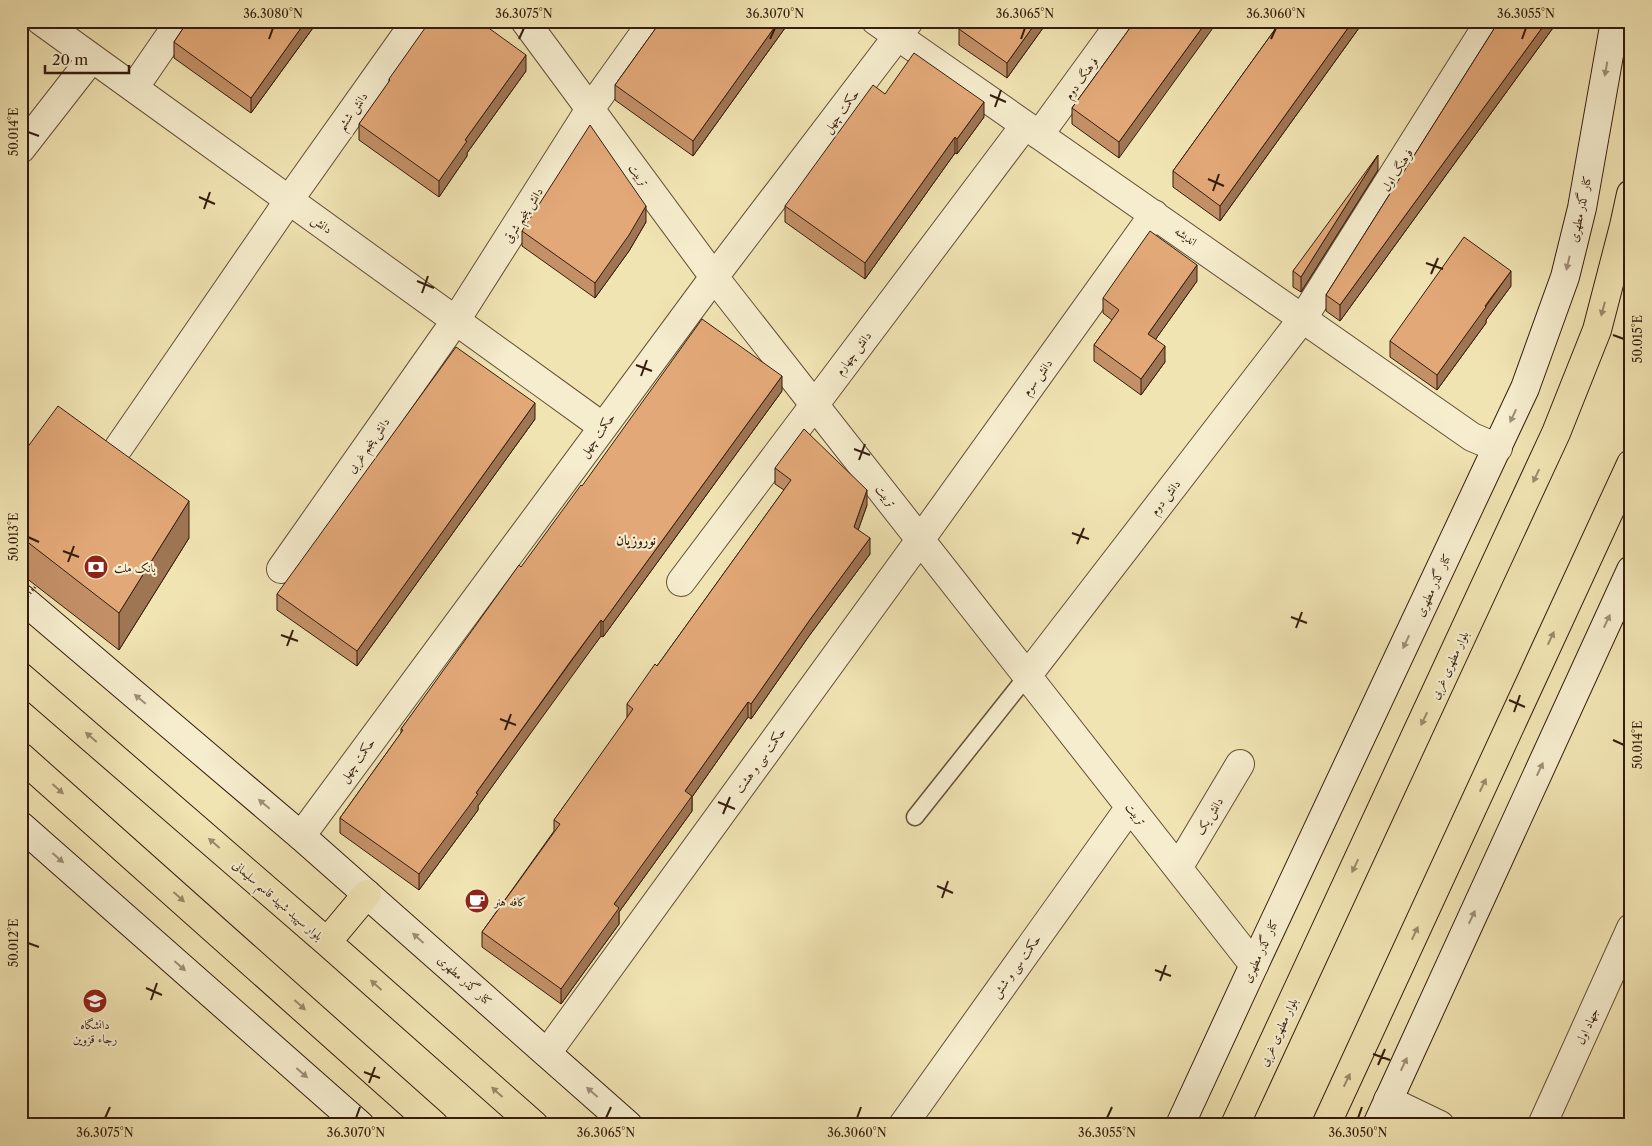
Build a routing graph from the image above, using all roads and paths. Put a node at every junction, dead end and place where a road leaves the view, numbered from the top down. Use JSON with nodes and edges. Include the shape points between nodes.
{"nodes":[{"id":1,"x":41,"y":21,"type":"edge"},
{"id":2,"x":180,"y":21,"type":"edge"},
{"id":3,"x":416,"y":21,"type":"edge"},
{"id":4,"x":525,"y":21,"type":"edge"},
{"id":5,"x":653,"y":21,"type":"edge"},
{"id":6,"x":1122,"y":21,"type":"edge"},
{"id":7,"x":1490,"y":21,"type":"edge"},
{"id":8,"x":1615,"y":21,"type":"edge"},
{"id":9,"x":894,"y":26,"type":"edge"},
{"id":10,"x":92,"y":58,"type":"junction"},
{"id":11,"x":134,"y":88,"type":"junction"},
{"id":12,"x":590,"y":109,"type":"junction"},
{"id":13,"x":1032,"y":130,"type":"junction"},
{"id":14,"x":21,"y":149,"type":"edge"},
{"id":15,"x":1631,"y":194,"type":"edge"},
{"id":16,"x":289,"y":200,"type":"junction"},
{"id":17,"x":1154,"y":214,"type":"junction"},
{"id":18,"x":714,"y":277,"type":"junction"},
{"id":19,"x":1303,"y":318,"type":"junction"},
{"id":20,"x":456,"y":320,"type":"junction"},
{"id":21,"x":814,"y":405,"type":"junction"},
{"id":22,"x":603,"y":426,"type":"junction"},
{"id":23,"x":119,"y":447,"type":"dead end"},
{"id":24,"x":1498,"y":448,"type":"junction"},
{"id":25,"x":1631,"y":464,"type":"edge"},
{"id":26,"x":920,"y":540,"type":"junction"},
{"id":27,"x":281,"y":570,"type":"dead end"},
{"id":28,"x":1631,"y":570,"type":"edge"},
{"id":29,"x":682,"y":582,"type":"dead end"},
{"id":30,"x":29,"y":592,"type":"edge"},
{"id":31,"x":21,"y":604,"type":"edge"},
{"id":32,"x":1027,"y":676,"type":"junction"},
{"id":33,"x":21,"y":677,"type":"edge"},
{"id":34,"x":21,"y":757,"type":"edge"},
{"id":35,"x":1240,"y":764,"type":"dead end"},
{"id":36,"x":1130,"y":807,"type":"junction"},
{"id":37,"x":916,"y":817,"type":"dead end"},
{"id":38,"x":21,"y":826,"type":"edge"},
{"id":39,"x":302,"y":836,"type":"junction"},
{"id":40,"x":1178,"y":868,"type":"junction"},
{"id":41,"x":367,"y":894,"type":"junction"},
{"id":42,"x":1631,"y":928,"type":"edge"},
{"id":43,"x":327,"y":942,"type":"junction"},
{"id":44,"x":1254,"y":965,"type":"junction"},
{"id":45,"x":547,"y":1053,"type":"junction"},
{"id":46,"x":1382,"y":1113,"type":"edge"},
{"id":47,"x":360,"y":1125,"type":"edge"},
{"id":48,"x":434,"y":1125,"type":"edge"},
{"id":49,"x":534,"y":1125,"type":"edge"},
{"id":50,"x":628,"y":1125,"type":"edge"},
{"id":51,"x":903,"y":1125,"type":"edge"},
{"id":52,"x":1180,"y":1125,"type":"edge"},
{"id":53,"x":1235,"y":1125,"type":"edge"},
{"id":54,"x":1326,"y":1125,"type":"edge"},
{"id":55,"x":1440,"y":1125,"type":"edge"},
{"id":56,"x":1542,"y":1125,"type":"edge"}],
"edges":[{"from":1,"to":10,"type":"street","name":"دانش"},
{"from":2,"to":11,"type":"street"},
{"from":3,"to":16,"type":"street","name":"دانش ششم"},
{"from":4,"to":12,"type":"street","name":"تربیت"},
{"from":5,"to":12,"type":"street","name":"دانش پنجم شرقی"},
{"from":6,"to":13,"type":"street","name":"فرهنگ دوم"},
{"from":7,"to":19,"type":"street","name":"فرهنگ اول"},
{"from":8,"to":24,"type":"street","name":"کنار گذر مطهری","one_way":true,"via":[[1582,208],[1565,277],[1525,388]]},
{"from":9,"to":13,"type":"street","name":"اندیشه"},
{"from":9,"to":18,"type":"street","name":"حکمت چهل"},
{"from":10,"to":11,"type":"street","name":"دانش"},
{"from":10,"to":14,"type":"street"},
{"from":11,"to":16,"type":"street","name":"دانش"},
{"from":12,"to":18,"type":"street","name":"تربیت"},
{"from":12,"to":20,"type":"street","name":"دانش پنجم شرقی"},
{"from":13,"to":17,"type":"street","name":"اندیشه"},
{"from":13,"to":21,"type":"street","name":"دانش چهارم"},
{"from":15,"to":53,"type":"main road","name":"بلوار مطهری غربی","one_way":true,"via":[[1597,330],[1556,433]]},
{"from":16,"to":20,"type":"street","name":"دانش"},
{"from":16,"to":23,"type":"street","name":"دانش ششم"},
{"from":17,"to":19,"type":"street","name":"اندیشه"},
{"from":17,"to":26,"type":"street","name":"دانش سوم"},
{"from":18,"to":21,"type":"street","name":"تربیت"},
{"from":18,"to":22,"type":"street","name":"حکمت چهل"},
{"from":19,"to":24,"type":"street","name":"اندیشه","via":[[1472,437]]},
{"from":19,"to":32,"type":"street","name":"دانش دوم"},
{"from":20,"to":22,"type":"street","name":"دانش"},
{"from":20,"to":27,"type":"street","name":"دانش پنجم غربی"},
{"from":21,"to":26,"type":"street","name":"تربیت"},
{"from":21,"to":29,"type":"street","name":"دانش چهارم"},
{"from":22,"to":39,"type":"street","name":"حکمت چهل"},
{"from":24,"to":44,"type":"street","name":"کنار گذر مطهری","one_way":true},
{"from":54,"to":25,"type":"main road","one_way":true},
{"from":26,"to":32,"type":"street","name":"تربیت"},
{"from":26,"to":45,"type":"street","name":"حکمت سی و هشت"},
{"from":46,"to":28,"type":"street","one_way":true},
{"from":30,"to":31,"type":"path","bridge":true},
{"from":39,"to":30,"type":"street","name":"کنار گذر مطهری","one_way":true},
{"from":32,"to":36,"type":"street","name":"تربیت"},
{"from":32,"to":37,"type":"lane"},
{"from":43,"to":33,"type":"main road","name":"بلوار سپهبد شهید قاسم سلیمانی","one_way":true},
{"from":34,"to":48,"type":"main road","one_way":true},
{"from":35,"to":40,"type":"street","name":"دانش یک"},
{"from":36,"to":40,"type":"street","name":"تربیت"},
{"from":36,"to":51,"type":"street","name":"حکمت سی و شش"},
{"from":38,"to":47,"type":"street","one_way":true},
{"from":39,"to":41,"type":"street","name":"کنار گذر مطهری"},
{"from":40,"to":44,"type":"street","name":"تربیت"},
{"from":41,"to":43,"type":"main road"},
{"from":45,"to":41,"type":"street","name":"کنار گذر مطهری","one_way":true},
{"from":42,"to":56,"type":"street","name":"جهاد اول"},
{"from":49,"to":43,"type":"main road","name":"بلوار سپهبد شهید قاسم سلیمانی","one_way":true},
{"from":44,"to":52,"type":"street","name":"کنار گذر مطهری"},
{"from":50,"to":45,"type":"street","name":"کنار گذر مطهری","one_way":true},
{"from":46,"to":55,"type":"street"}]}
